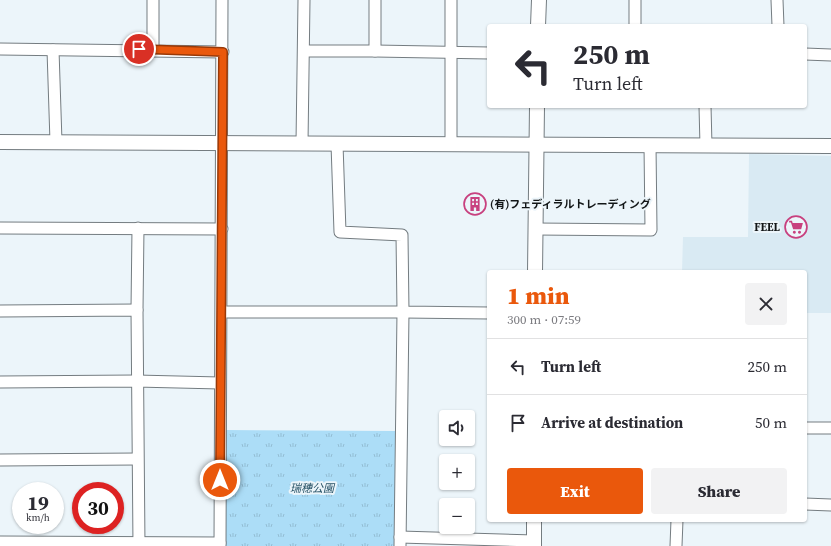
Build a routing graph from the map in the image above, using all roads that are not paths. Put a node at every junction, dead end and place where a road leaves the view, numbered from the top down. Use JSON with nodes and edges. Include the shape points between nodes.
{"nodes":[{"id":1,"x":153,"y":0,"type":"edge"},
{"id":2,"x":222,"y":0,"type":"edge"},
{"id":3,"x":304,"y":0,"type":"edge"},
{"id":4,"x":375,"y":0,"type":"edge"},
{"id":5,"x":451,"y":0,"type":"edge"},
{"id":6,"x":539,"y":0,"type":"edge"},
{"id":7,"x":636,"y":0,"type":"edge"},
{"id":8,"x":777,"y":0,"type":"edge"},
{"id":9,"x":538,"y":24,"type":"edge"},
{"id":10,"x":635,"y":24,"type":"edge"},
{"id":11,"x":778,"y":24,"type":"edge"},
{"id":12,"x":0,"y":48,"type":"edge"},
{"id":13,"x":153,"y":49,"type":"junction"},
{"id":14,"x":53,"y":50,"type":"junction"},
{"id":15,"x":304,"y":51,"type":"junction"},
{"id":16,"x":375,"y":51,"type":"junction"},
{"id":17,"x":223,"y":52,"type":"junction"},
{"id":18,"x":487,"y":53,"type":"edge"},
{"id":19,"x":451,"y":54,"type":"junction"},
{"id":20,"x":807,"y":54,"type":"edge"},
{"id":21,"x":831,"y":55,"type":"edge"},
{"id":22,"x":537,"y":108,"type":"edge"},
{"id":23,"x":705,"y":108,"type":"edge"},
{"id":24,"x":0,"y":142,"type":"edge"},
{"id":25,"x":56,"y":142,"type":"junction"},
{"id":26,"x":223,"y":143,"type":"junction"},
{"id":27,"x":302,"y":143,"type":"junction"},
{"id":28,"x":337,"y":144,"type":"junction"},
{"id":29,"x":451,"y":145,"type":"junction"},
{"id":30,"x":536,"y":145,"type":"junction"},
{"id":31,"x":650,"y":145,"type":"junction"},
{"id":32,"x":706,"y":146,"type":"junction"},
{"id":33,"x":831,"y":146,"type":"edge"},
{"id":34,"x":0,"y":228,"type":"edge"},
{"id":35,"x":138,"y":228,"type":"junction"},
{"id":36,"x":222,"y":229,"type":"junction"},
{"id":37,"x":536,"y":229,"type":"junction"},
{"id":38,"x":536,"y":270,"type":"edge"},
{"id":39,"x":137,"y":310,"type":"junction"},
{"id":40,"x":0,"y":311,"type":"edge"},
{"id":41,"x":222,"y":312,"type":"junction"},
{"id":42,"x":403,"y":312,"type":"junction"},
{"id":43,"x":487,"y":313,"type":"edge"},
{"id":44,"x":136,"y":381,"type":"junction"},
{"id":45,"x":0,"y":382,"type":"edge"},
{"id":46,"x":220,"y":384,"type":"junction"},
{"id":47,"x":807,"y":428,"type":"edge"},
{"id":48,"x":831,"y":428,"type":"edge"},
{"id":49,"x":137,"y":459,"type":"junction"},
{"id":50,"x":0,"y":460,"type":"edge"},
{"id":51,"x":807,"y":504,"type":"edge"},
{"id":52,"x":831,"y":505,"type":"edge"},
{"id":53,"x":534,"y":522,"type":"edge"},
{"id":54,"x":677,"y":522,"type":"edge"},
{"id":55,"x":0,"y":542,"type":"edge"},
{"id":56,"x":400,"y":542,"type":"edge"},
{"id":57,"x":139,"y":544,"type":"edge"},
{"id":58,"x":534,"y":544,"type":"edge"},
{"id":59,"x":220,"y":545,"type":"edge"},
{"id":60,"x":676,"y":546,"type":"edge"}],
"edges":[{"from":1,"to":13,"type":"street"},
{"from":2,"to":17,"type":"street"},
{"from":3,"to":15,"type":"street"},
{"from":4,"to":16,"type":"street"},
{"from":5,"to":19,"type":"street"},
{"from":6,"to":9,"type":"street"},
{"from":7,"to":10,"type":"street"},
{"from":8,"to":11,"type":"street"},
{"from":12,"to":14,"type":"street"},
{"from":13,"to":14,"type":"street"},
{"from":13,"to":17,"type":"street"},
{"from":14,"to":25,"type":"street"},
{"from":15,"to":16,"type":"street"},
{"from":15,"to":27,"type":"street"},
{"from":16,"to":19,"type":"street"},
{"from":17,"to":26,"type":"street"},
{"from":18,"to":19,"type":"street"},
{"from":19,"to":29,"type":"street"},
{"from":20,"to":21,"type":"street"},
{"from":22,"to":30,"type":"street"},
{"from":23,"to":32,"type":"street"},
{"from":24,"to":25,"type":"street"},
{"from":25,"to":26,"type":"street"},
{"from":26,"to":27,"type":"street"},
{"from":26,"to":36,"type":"street"},
{"from":27,"to":28,"type":"street"},
{"from":28,"to":29,"type":"street"},
{"from":28,"to":42,"type":"street","via":[[340,232],[402,235]]},
{"from":29,"to":30,"type":"street"},
{"from":30,"to":31,"type":"street"},
{"from":30,"to":37,"type":"street"},
{"from":31,"to":32,"type":"street"},
{"from":31,"to":37,"type":"street","via":[[651,230]]},
{"from":32,"to":33,"type":"street"},
{"from":34,"to":35,"type":"street"},
{"from":35,"to":36,"type":"street"},
{"from":35,"to":39,"type":"street"},
{"from":36,"to":41,"type":"street"},
{"from":37,"to":38,"type":"street"},
{"from":39,"to":40,"type":"street"},
{"from":39,"to":44,"type":"street"},
{"from":41,"to":42,"type":"street"},
{"from":41,"to":46,"type":"street"},
{"from":42,"to":43,"type":"street"},
{"from":42,"to":56,"type":"street"},
{"from":44,"to":45,"type":"street"},
{"from":44,"to":46,"type":"street"},
{"from":44,"to":49,"type":"street"},
{"from":46,"to":59,"type":"street"},
{"from":47,"to":48,"type":"street"},
{"from":49,"to":50,"type":"street"},
{"from":49,"to":57,"type":"street"},
{"from":51,"to":52,"type":"street"},
{"from":53,"to":58,"type":"street"},
{"from":54,"to":60,"type":"street"},
{"from":55,"to":57,"type":"street"},
{"from":56,"to":58,"type":"street"},
{"from":57,"to":59,"type":"street"}]}
